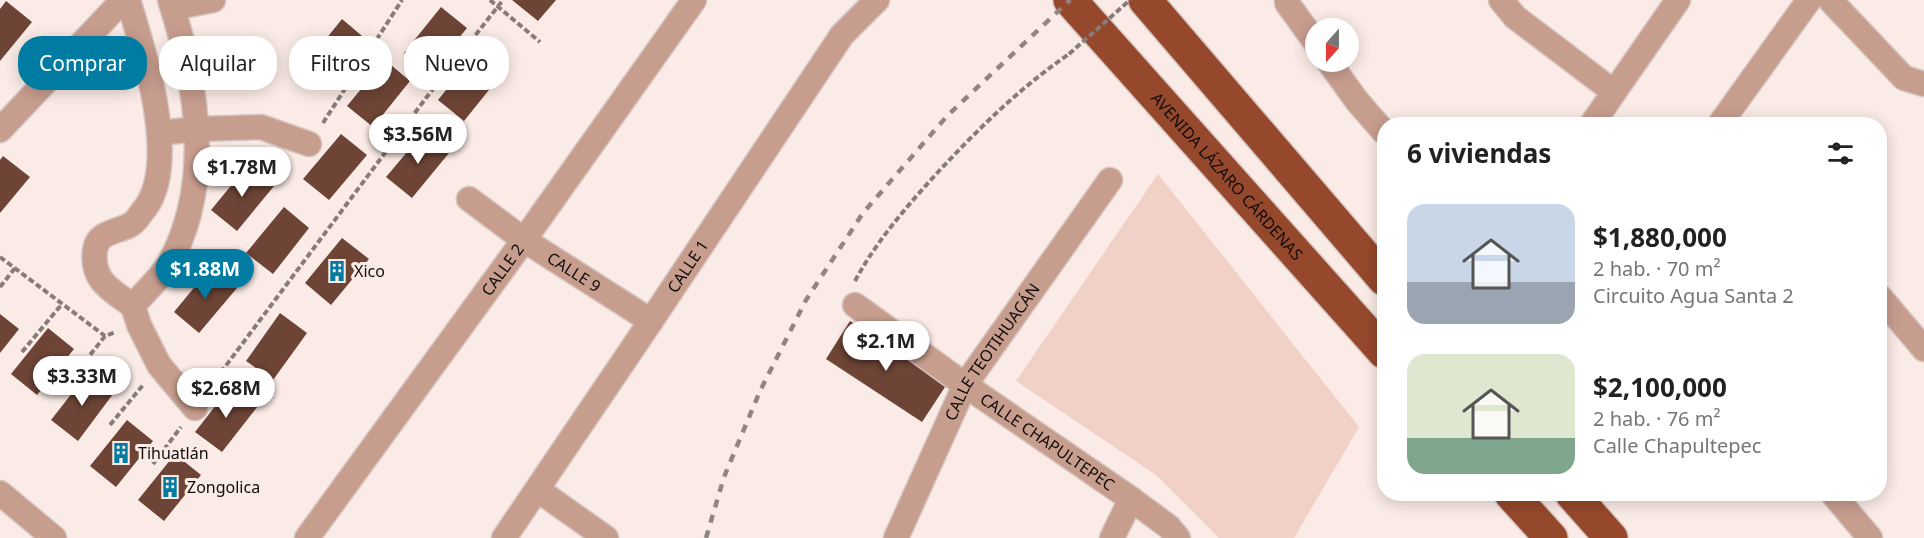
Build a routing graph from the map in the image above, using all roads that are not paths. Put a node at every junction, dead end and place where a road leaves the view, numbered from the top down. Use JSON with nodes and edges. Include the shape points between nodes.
{"nodes":[{"id":1,"x":123,"y":0,"type":"edge"},
{"id":2,"x":128,"y":0,"type":"edge"},
{"id":3,"x":213,"y":0,"type":"edge"},
{"id":4,"x":694,"y":0,"type":"edge"},
{"id":5,"x":877,"y":0,"type":"edge"},
{"id":6,"x":1070,"y":0,"type":"edge"},
{"id":7,"x":1144,"y":0,"type":"edge"},
{"id":8,"x":1287,"y":0,"type":"edge"},
{"id":9,"x":1501,"y":0,"type":"edge"},
{"id":10,"x":1678,"y":0,"type":"edge"},
{"id":11,"x":1809,"y":0,"type":"edge"},
{"id":12,"x":1830,"y":0,"type":"edge"},
{"id":13,"x":172,"y":4,"type":"edge"},
{"id":14,"x":1305,"y":28,"type":"edge"},
{"id":15,"x":1336,"y":72,"type":"edge"},
{"id":16,"x":1914,"y":81,"type":"edge"},
{"id":17,"x":1614,"y":92,"type":"junction"},
{"id":18,"x":1597,"y":117,"type":"edge"},
{"id":19,"x":1729,"y":117,"type":"edge"},
{"id":20,"x":1377,"y":124,"type":"edge"},
{"id":21,"x":197,"y":129,"type":"junction"},
{"id":22,"x":0,"y":130,"type":"edge"},
{"id":23,"x":159,"y":133,"type":"junction"},
{"id":24,"x":309,"y":144,"type":"road end"},
{"id":25,"x":1110,"y":180,"type":"dead end"},
{"id":26,"x":469,"y":199,"type":"dead end"},
{"id":27,"x":524,"y":240,"type":"junction"},
{"id":28,"x":1377,"y":271,"type":"edge"},
{"id":29,"x":855,"y":305,"type":"road end"},
{"id":30,"x":1887,"y":305,"type":"edge"},
{"id":31,"x":136,"y":315,"type":"junction"},
{"id":32,"x":651,"y":321,"type":"junction"},
{"id":33,"x":1377,"y":344,"type":"edge"},
{"id":34,"x":1924,"y":349,"type":"edge"},
{"id":35,"x":965,"y":385,"type":"junction"},
{"id":36,"x":195,"y":408,"type":"road end"},
{"id":37,"x":538,"y":490,"type":"junction"},
{"id":38,"x":0,"y":493,"type":"edge"},
{"id":39,"x":1131,"y":499,"type":"junction"},
{"id":40,"x":1517,"y":501,"type":"edge"},
{"id":41,"x":1578,"y":501,"type":"edge"},
{"id":42,"x":1839,"y":501,"type":"edge"},
{"id":43,"x":54,"y":538,"type":"edge"},
{"id":44,"x":307,"y":538,"type":"edge"},
{"id":45,"x":504,"y":538,"type":"edge"},
{"id":46,"x":606,"y":538,"type":"edge"},
{"id":47,"x":896,"y":538,"type":"edge"},
{"id":48,"x":1112,"y":538,"type":"edge"},
{"id":49,"x":1178,"y":538,"type":"edge"},
{"id":50,"x":1551,"y":538,"type":"edge"},
{"id":51,"x":1611,"y":538,"type":"edge"},
{"id":52,"x":1870,"y":538,"type":"edge"}],
"edges":[{"from":1,"to":22,"type":"street"},
{"from":2,"to":23,"type":"street","via":[[149,67]]},
{"from":3,"to":13,"type":"street"},
{"from":4,"to":27,"type":"street","name":"CALLE 2"},
{"from":5,"to":32,"type":"street","name":"CALLE 1","via":[[842,35]]},
{"from":6,"to":33,"type":"highway","name":"AVENIDA LÁZARO CÁRDENAS"},
{"from":7,"to":28,"type":"highway"},
{"from":8,"to":14,"type":"street"},
{"from":9,"to":17,"type":"street","via":[[1515,17]]},
{"from":10,"to":17,"type":"street"},
{"from":11,"to":19,"type":"street"},
{"from":12,"to":16,"type":"street"},
{"from":13,"to":21,"type":"street","via":[[188,68]]},
{"from":15,"to":20,"type":"street"},
{"from":17,"to":18,"type":"street"},
{"from":21,"to":23,"type":"street"},
{"from":21,"to":24,"type":"street","via":[[261,128]]},
{"from":21,"to":31,"type":"street","via":[[196,182],[185,229],[168,265]]},
{"from":23,"to":31,"type":"street","via":[[159,178],[146,208],[131,225],[107,233],[95,247],[94,270]]},
{"from":25,"to":35,"type":"street","name":"CALLE TEOTIHUACÁN"},
{"from":26,"to":27,"type":"street","name":"CALLE 9"},
{"from":27,"to":32,"type":"street","name":"CALLE 9"},
{"from":27,"to":44,"type":"street","name":"CALLE 2"},
{"from":29,"to":35,"type":"street","name":"CALLE CHAPULTEPEC"},
{"from":30,"to":34,"type":"street"},
{"from":31,"to":36,"type":"street","via":[[159,365]]},
{"from":32,"to":37,"type":"street","name":"CALLE 1"},
{"from":35,"to":39,"type":"street","name":"CALLE CHAPULTEPEC"},
{"from":35,"to":47,"type":"street","name":"CALLE TEOTIHUACÁN"},
{"from":37,"to":45,"type":"street","name":"CALLE 1"},
{"from":37,"to":46,"type":"street"},
{"from":38,"to":43,"type":"street"},
{"from":39,"to":48,"type":"street"},
{"from":39,"to":49,"type":"street","name":"CALLE CHAPULTEPEC"},
{"from":40,"to":50,"type":"highway"},
{"from":41,"to":51,"type":"highway"},
{"from":42,"to":52,"type":"street"}]}
